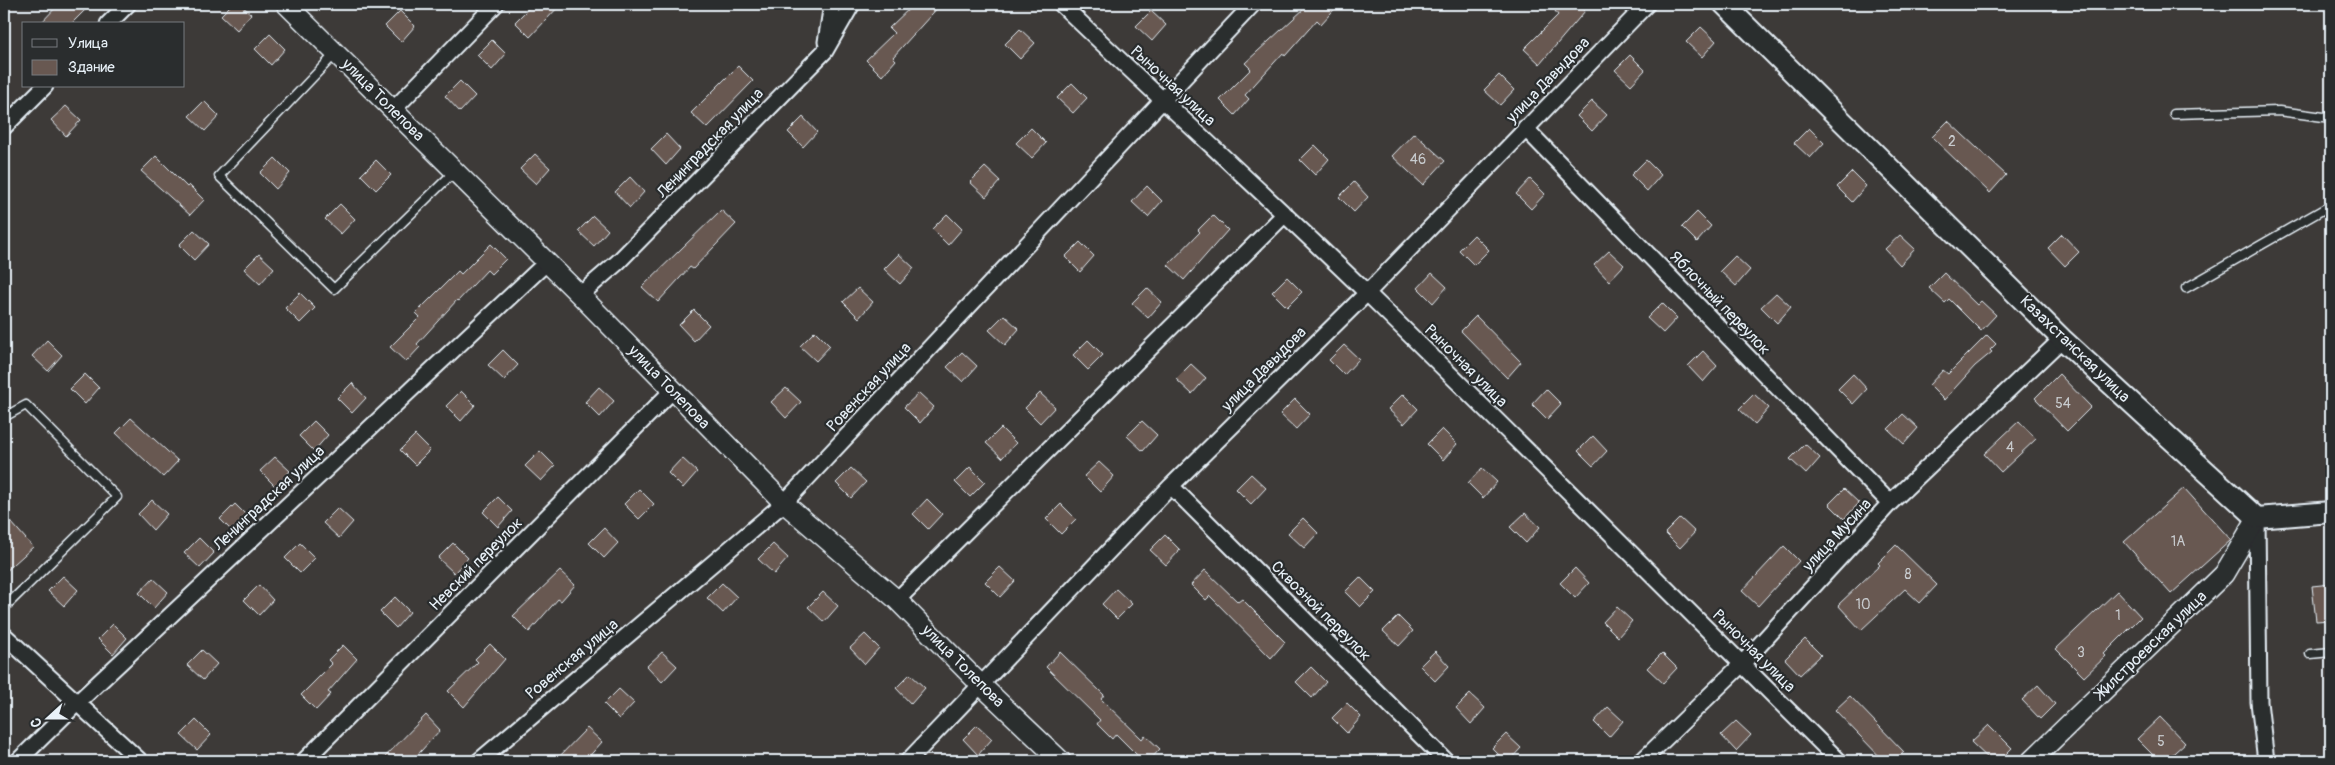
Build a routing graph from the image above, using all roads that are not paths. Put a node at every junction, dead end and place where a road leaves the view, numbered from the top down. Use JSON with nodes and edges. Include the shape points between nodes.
{"nodes":[{"id":1,"x":128,"y":4,"type":"edge"},
{"id":2,"x":286,"y":4,"type":"edge"},
{"id":3,"x":496,"y":4,"type":"edge"},
{"id":4,"x":832,"y":4,"type":"edge"},
{"id":5,"x":852,"y":4,"type":"edge"},
{"id":6,"x":1061,"y":4,"type":"edge"},
{"id":7,"x":1252,"y":4,"type":"edge"},
{"id":8,"x":1647,"y":4,"type":"edge"},
{"id":9,"x":1724,"y":4,"type":"edge"},
{"id":10,"x":110,"y":22,"type":"edge"},
{"id":11,"x":825,"y":51,"type":"junction"},
{"id":12,"x":336,"y":53,"type":"junction"},
{"id":13,"x":43,"y":88,"type":"edge"},
{"id":14,"x":1162,"y":101,"type":"junction"},
{"id":15,"x":392,"y":111,"type":"junction"},
{"id":16,"x":2174,"y":114,"type":"dead end"},
{"id":17,"x":2331,"y":118,"type":"edge"},
{"id":18,"x":4,"y":128,"type":"edge"},
{"id":19,"x":1525,"y":128,"type":"junction"},
{"id":20,"x":455,"y":171,"type":"junction"},
{"id":21,"x":2331,"y":205,"type":"edge"},
{"id":22,"x":1285,"y":214,"type":"junction"},
{"id":23,"x":546,"y":262,"type":"junction"},
{"id":24,"x":2186,"y":288,"type":"dead end"},
{"id":25,"x":1367,"y":293,"type":"junction"},
{"id":26,"x":580,"y":295,"type":"junction"},
{"id":27,"x":2062,"y":338,"type":"junction"},
{"id":28,"x":673,"y":390,"type":"junction"},
{"id":29,"x":4,"y":417,"type":"edge"},
{"id":30,"x":1172,"y":486,"type":"junction"},
{"id":31,"x":784,"y":503,"type":"junction"},
{"id":32,"x":1890,"y":503,"type":"junction"},
{"id":33,"x":2331,"y":512,"type":"edge"},
{"id":34,"x":2257,"y":518,"type":"junction"},
{"id":35,"x":897,"y":600,"type":"junction"},
{"id":36,"x":4,"y":608,"type":"edge"},
{"id":37,"x":4,"y":635,"type":"edge"},
{"id":38,"x":2331,"y":652,"type":"edge"},
{"id":39,"x":2310,"y":654,"type":"dead end"},
{"id":40,"x":1742,"y":664,"type":"junction"},
{"id":41,"x":980,"y":684,"type":"junction"},
{"id":42,"x":76,"y":703,"type":"junction"},
{"id":43,"x":18,"y":761,"type":"edge"},
{"id":44,"x":140,"y":761,"type":"edge"},
{"id":45,"x":304,"y":761,"type":"edge"},
{"id":46,"x":479,"y":761,"type":"edge"},
{"id":47,"x":908,"y":761,"type":"edge"},
{"id":48,"x":1061,"y":761,"type":"edge"},
{"id":49,"x":1446,"y":761,"type":"edge"},
{"id":50,"x":1642,"y":761,"type":"edge"},
{"id":51,"x":1839,"y":761,"type":"edge"},
{"id":52,"x":2031,"y":761,"type":"edge"},
{"id":53,"x":2266,"y":761,"type":"edge"}],
"edges":[{"from":1,"to":10,"type":"street"},
{"from":2,"to":12,"type":"street","name":"улица Толепова"},
{"from":3,"to":15,"type":"street"},
{"from":4,"to":11,"type":"street"},
{"from":5,"to":11,"type":"street","name":"Ленинградская улица"},
{"from":6,"to":14,"type":"street","name":"Рыночная улица"},
{"from":7,"to":14,"type":"street","name":"Ровенская улица"},
{"from":8,"to":19,"type":"street","name":"улица Давыдова"},
{"from":9,"to":27,"type":"main road","name":"Казахстанская улица"},
{"from":11,"to":26,"type":"street","name":"Ленинградская улица","via":[[618,262]]},
{"from":12,"to":15,"type":"street","name":"улица Толепова"},
{"from":12,"to":20,"type":"lane","via":[[218,176],[334,289]]},
{"from":13,"to":18,"type":"street"},
{"from":14,"to":22,"type":"street","name":"Рыночная улица"},
{"from":14,"to":31,"type":"street","name":"Ровенская улица"},
{"from":15,"to":20,"type":"street","name":"улица Толепова"},
{"from":16,"to":17,"type":"lane","via":[[2278,111]]},
{"from":19,"to":25,"type":"street","name":"улица Давыдова"},
{"from":19,"to":32,"type":"street","name":"Яблочный переулок"},
{"from":20,"to":23,"type":"street","name":"улица Толепова"},
{"from":21,"to":24,"type":"lane"},
{"from":22,"to":25,"type":"street","name":"Рыночная улица"},
{"from":22,"to":35,"type":"street"},
{"from":23,"to":26,"type":"street","name":"улица Толепова"},
{"from":23,"to":42,"type":"street","name":"Ленинградская улица"},
{"from":25,"to":30,"type":"street","name":"улица Давыдова"},
{"from":25,"to":40,"type":"street","name":"Рыночная улица"},
{"from":26,"to":28,"type":"street","name":"улица Толепова"},
{"from":27,"to":32,"type":"street","name":"улица Мусина"},
{"from":27,"to":34,"type":"main road","name":"Казахстанская улица"},
{"from":28,"to":31,"type":"street","name":"улица Толепова"},
{"from":28,"to":45,"type":"street","name":"Невский переулок"},
{"from":29,"to":36,"type":"lane","via":[[26,405],[117,497]]},
{"from":30,"to":41,"type":"street","name":"улица Давыдова"},
{"from":30,"to":49,"type":"street","name":"Сквозной переулок"},
{"from":31,"to":35,"type":"street","name":"улица Толепова"},
{"from":31,"to":46,"type":"street","name":"Ровенская улица"},
{"from":32,"to":40,"type":"street","name":"улица Мусина"},
{"from":33,"to":34,"type":"main road"},
{"from":34,"to":52,"type":"street","name":"Жилстроевская улица","via":[[2224,574]]},
{"from":34,"to":53,"type":"street","via":[[2259,702]]},
{"from":35,"to":41,"type":"street","name":"улица Толепова"},
{"from":37,"to":42,"type":"street"},
{"from":38,"to":39,"type":"lane"},
{"from":40,"to":50,"type":"street","name":"улица Мусина"},
{"from":40,"to":51,"type":"street","name":"Рыночная улица"},
{"from":41,"to":47,"type":"street","name":"улица Давыдова"},
{"from":41,"to":48,"type":"street","name":"улица Толепова"},
{"from":42,"to":43,"type":"street","name":"Ленинградская улица"},
{"from":42,"to":44,"type":"street"}]}
